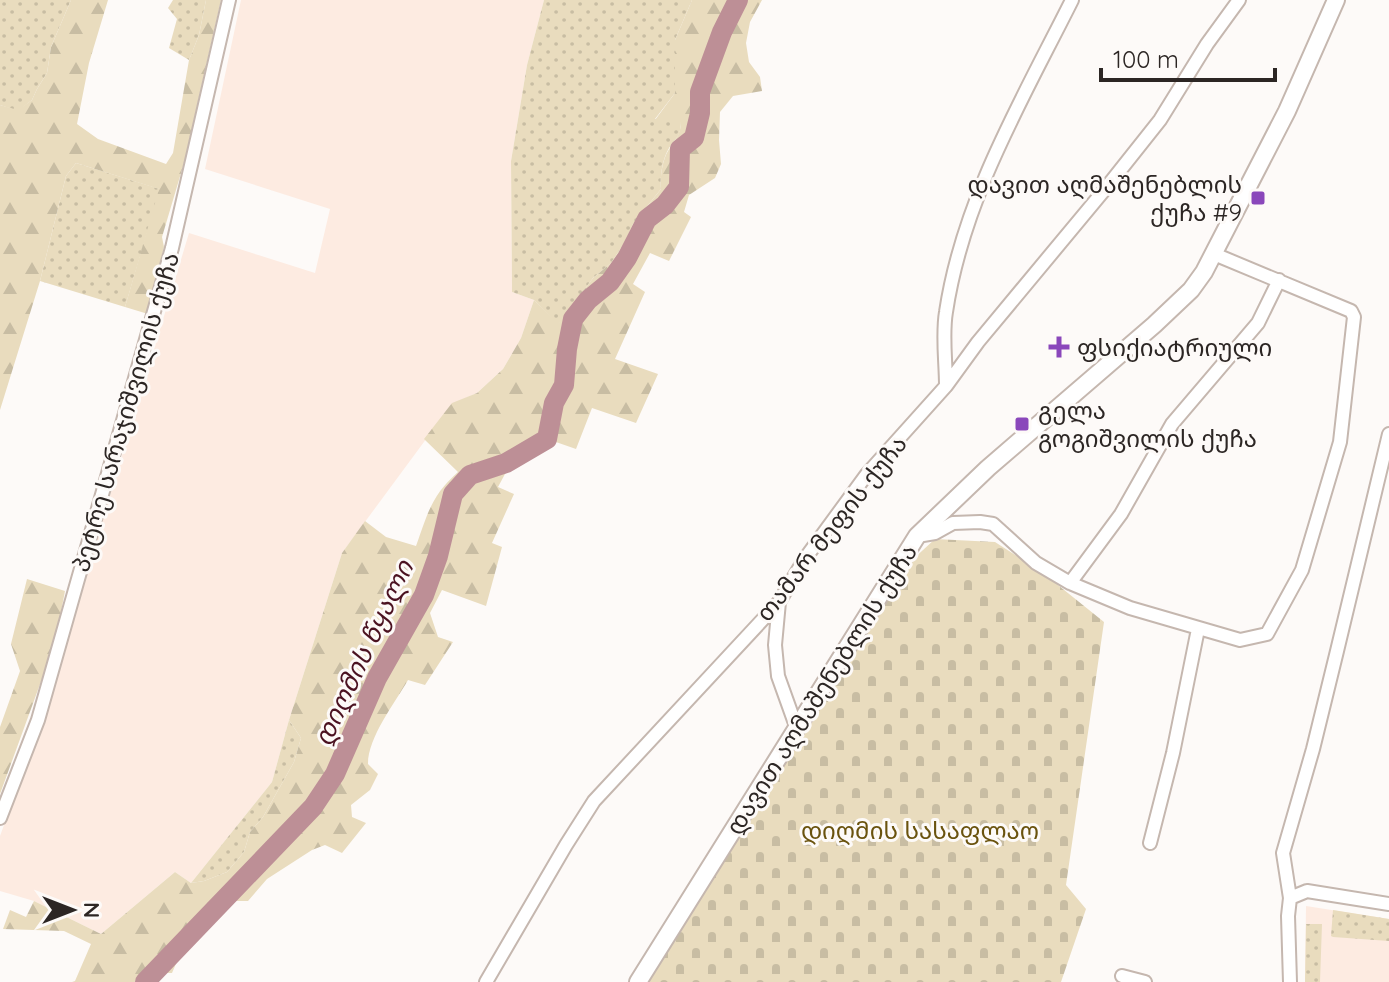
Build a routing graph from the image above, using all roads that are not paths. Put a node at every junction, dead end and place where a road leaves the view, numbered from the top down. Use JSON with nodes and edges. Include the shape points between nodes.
{"nodes":[{"id":1,"x":229,"y":0,"type":"edge"},
{"id":2,"x":1072,"y":0,"type":"edge"},
{"id":3,"x":1239,"y":0,"type":"edge"},
{"id":4,"x":1336,"y":0,"type":"edge"},
{"id":5,"x":1214,"y":254,"type":"junction"},
{"id":6,"x":1279,"y":280,"type":"junction"},
{"id":7,"x":946,"y":386,"type":"junction"},
{"id":8,"x":1389,"y":434,"type":"edge"},
{"id":9,"x":917,"y":536,"type":"junction"},
{"id":10,"x":1070,"y":583,"type":"junction"},
{"id":11,"x":779,"y":602,"type":"junction"},
{"id":12,"x":1198,"y":629,"type":"junction"},
{"id":13,"x":797,"y":729,"type":"junction"},
{"id":14,"x":0,"y":818,"type":"edge"},
{"id":15,"x":1150,"y":843,"type":"dead end"},
{"id":16,"x":1290,"y":898,"type":"junction"},
{"id":17,"x":1389,"y":904,"type":"edge"},
{"id":18,"x":1122,"y":976,"type":"dead end"},
{"id":19,"x":486,"y":982,"type":"edge"},
{"id":20,"x":638,"y":982,"type":"edge"},
{"id":21,"x":1145,"y":982,"type":"edge"},
{"id":22,"x":1290,"y":982,"type":"edge"}],
"edges":[{"from":1,"to":14,"type":"street","name":"პეტრე სარაჯიშვილის ქუჩა","via":[[169,260],[38,720]]},
{"from":2,"to":7,"type":"street","via":[[974,202],[945,316]]},
{"from":3,"to":7,"type":"street","name":"თამარ მეფის ქუჩა","via":[[1160,120]]},
{"from":4,"to":5,"type":"street","name":"დავით აღმაშენებლის ქუჩა"},
{"from":5,"to":6,"type":"street"},
{"from":5,"to":9,"type":"street","name":"დავით აღმაშენებლის ქუჩა","via":[[1191,290]]},
{"from":6,"to":10,"type":"street","via":[[1258,323],[1172,424],[1121,514]]},
{"from":6,"to":12,"type":"street","via":[[1353,313],[1340,442],[1302,570],[1267,634],[1240,640]]},
{"from":7,"to":11,"type":"street","name":"თამარ მეფის ქუჩა","via":[[867,474]]},
{"from":8,"to":16,"type":"street","via":[[1283,853]]},
{"from":9,"to":10,"type":"street","via":[[953,523],[993,524],[1036,563]]},
{"from":9,"to":13,"type":"street","name":"დავით აღმაშენებლის ქუჩა"},
{"from":10,"to":12,"type":"street"},
{"from":11,"to":13,"type":"street","via":[[778,676]]},
{"from":11,"to":19,"type":"street","name":"თამარ მეფის ქუჩა","via":[[594,801]]},
{"from":12,"to":15,"type":"street"},
{"from":13,"to":20,"type":"street","name":"დავით აღმაშენებლის ქუჩა"},
{"from":16,"to":17,"type":"street","via":[[1307,891]]},
{"from":16,"to":22,"type":"street"},
{"from":18,"to":21,"type":"street"}]}
